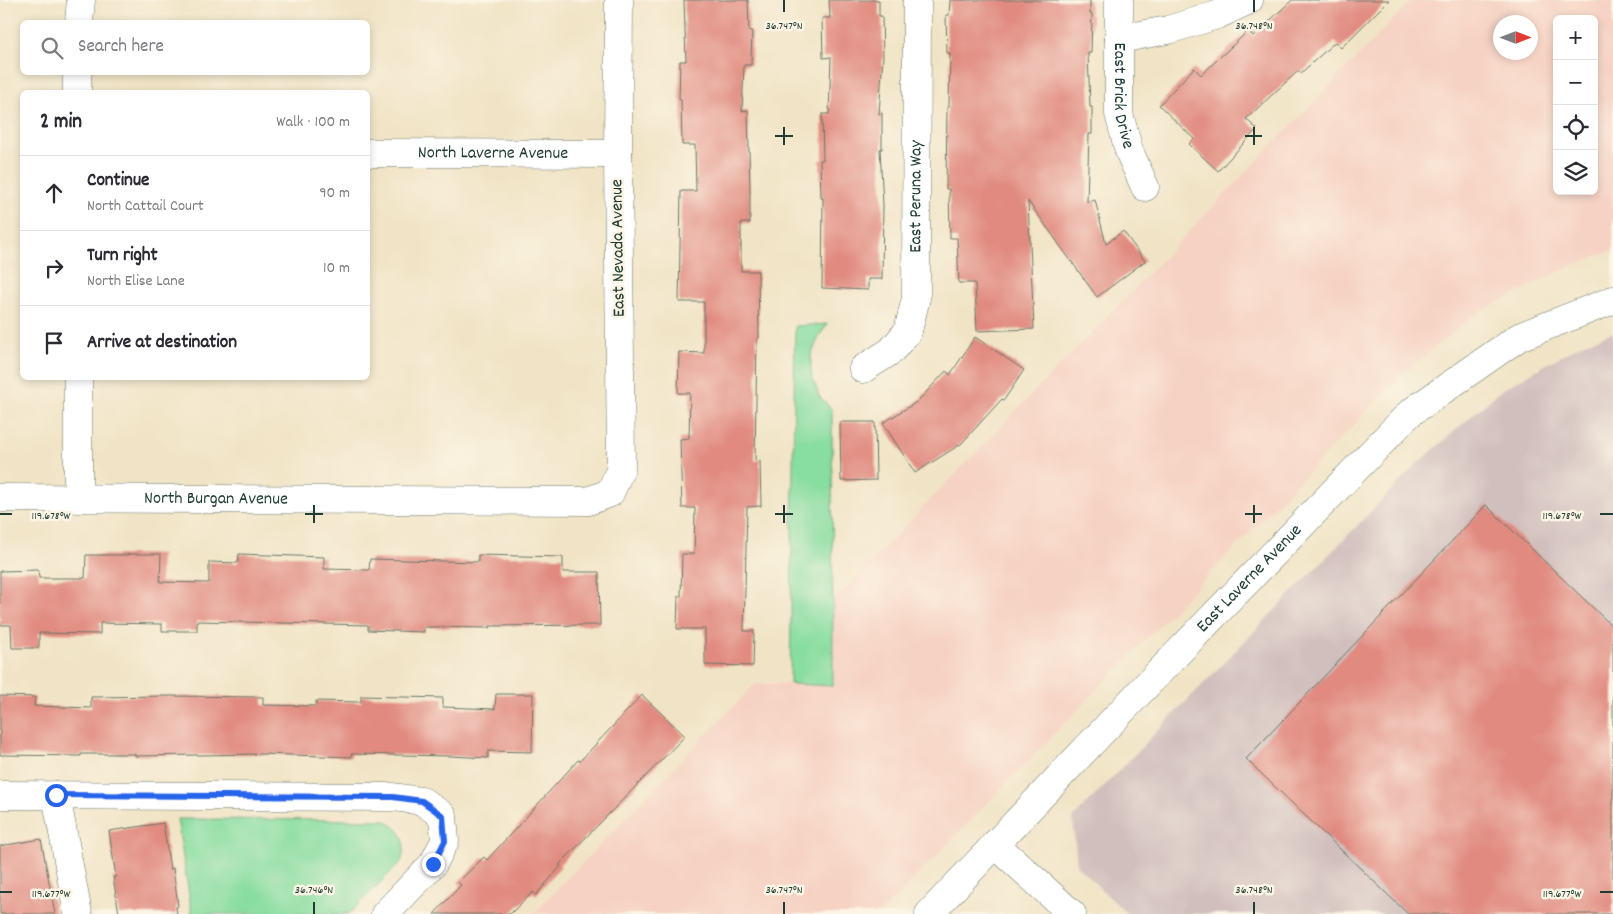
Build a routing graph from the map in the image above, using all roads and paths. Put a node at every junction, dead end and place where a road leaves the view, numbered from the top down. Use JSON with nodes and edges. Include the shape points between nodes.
{"nodes":[{"id":1,"x":80,"y":0,"type":"edge"},
{"id":2,"x":619,"y":0,"type":"edge"},
{"id":3,"x":917,"y":0,"type":"edge"},
{"id":4,"x":1119,"y":0,"type":"edge"},
{"id":5,"x":1249,"y":0,"type":"edge"},
{"id":6,"x":79,"y":20,"type":"edge"},
{"id":7,"x":1119,"y":39,"type":"junction"},
{"id":8,"x":76,"y":75,"type":"edge"},
{"id":9,"x":76,"y":90,"type":"edge"},
{"id":10,"x":370,"y":153,"type":"edge"},
{"id":11,"x":618,"y":154,"type":"junction"},
{"id":12,"x":1145,"y":187,"type":"dead end"},
{"id":13,"x":1613,"y":300,"type":"edge"},
{"id":14,"x":863,"y":369,"type":"dead end"},
{"id":15,"x":78,"y":380,"type":"edge"},
{"id":16,"x":610,"y":493,"type":"joint"},
{"id":17,"x":0,"y":498,"type":"edge"},
{"id":18,"x":78,"y":499,"type":"junction"},
{"id":19,"x":0,"y":794,"type":"edge"},
{"id":20,"x":56,"y":795,"type":"junction"},
{"id":21,"x":995,"y":844,"type":"junction"},
{"id":22,"x":78,"y":914,"type":"edge"},
{"id":23,"x":385,"y":914,"type":"edge"},
{"id":24,"x":929,"y":914,"type":"edge"},
{"id":25,"x":1072,"y":914,"type":"edge"}],
"edges":[{"from":1,"to":6,"type":"street"},
{"from":2,"to":11,"type":"street","name":"East Nevada Avenue"},
{"from":3,"to":14,"type":"street","name":"East Peruna Way","via":[[916,298],[908,331],[891,351]]},
{"from":4,"to":7,"type":"street","name":"East Brick Drive"},
{"from":5,"to":7,"type":"street","via":[[1218,15],[1168,30]]},
{"from":7,"to":12,"type":"street","name":"East Brick Drive","via":[[1119,114],[1129,151]]},
{"from":8,"to":9,"type":"street"},
{"from":10,"to":11,"type":"street","name":"North Laverne Avenue"},
{"from":11,"to":16,"type":"street","name":"East Nevada Avenue","via":[[621,468]]},
{"from":13,"to":21,"type":"street","name":"East Laverne Avenue","via":[[1519,336],[1410,413]]},
{"from":15,"to":18,"type":"street"},
{"from":16,"to":18,"type":"street","name":"North Burgan Avenue","via":[[588,501]]},
{"from":17,"to":18,"type":"street","name":"North Burgan Avenue"},
{"from":19,"to":20,"type":"street"},
{"from":20,"to":22,"type":"street"},
{"from":20,"to":23,"type":"street","via":[[393,797],[422,801],[443,816],[445,841],[433,864]]},
{"from":21,"to":24,"type":"street","name":"East Laverne Avenue"},
{"from":21,"to":25,"type":"street"}]}
